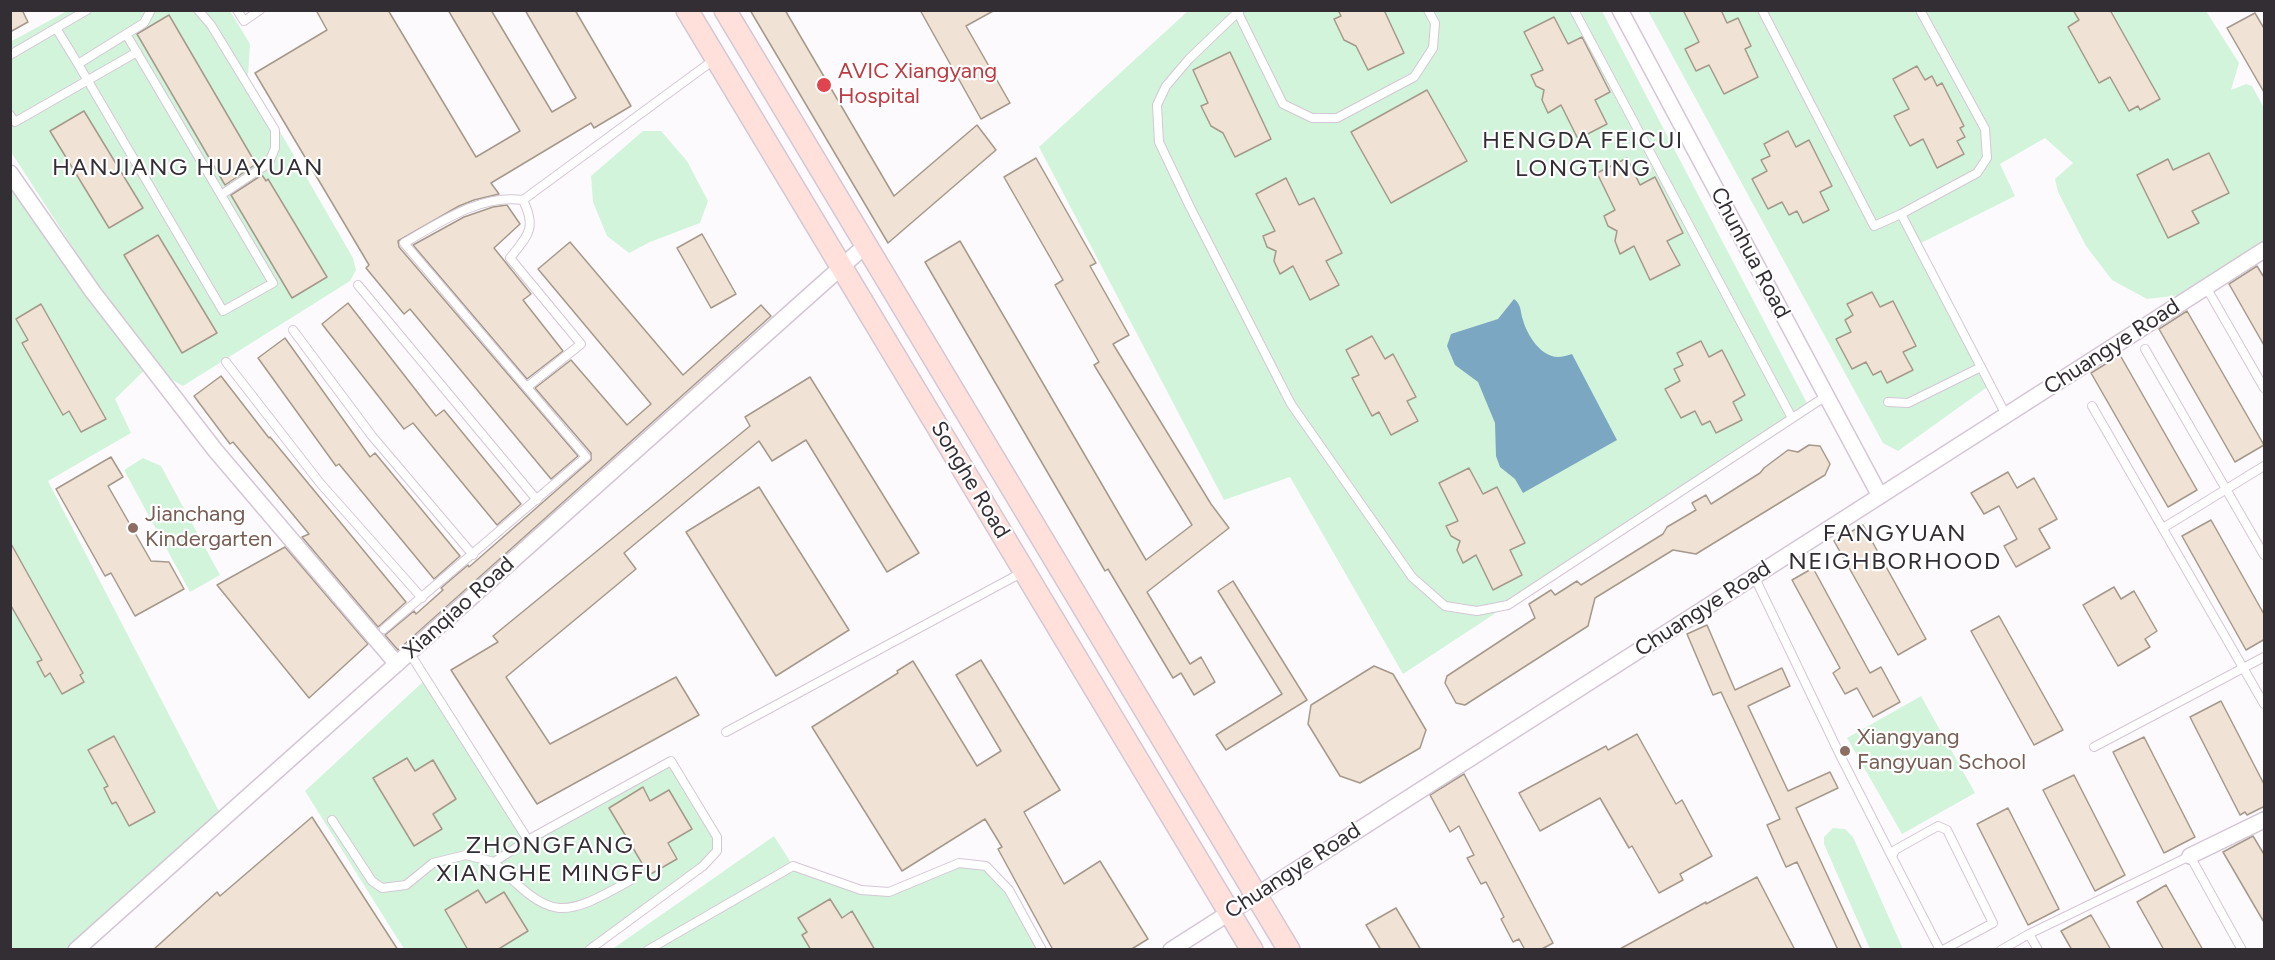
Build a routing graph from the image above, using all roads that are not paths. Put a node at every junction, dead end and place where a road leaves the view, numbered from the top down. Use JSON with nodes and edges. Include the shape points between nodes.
{"nodes":[{"id":1,"x":87,"y":10,"type":"edge"},
{"id":2,"x":150,"y":10,"type":"edge"},
{"id":3,"x":198,"y":10,"type":"edge"},
{"id":4,"x":237,"y":10,"type":"edge"},
{"id":5,"x":260,"y":10,"type":"edge"},
{"id":6,"x":687,"y":10,"type":"edge"},
{"id":7,"x":725,"y":10,"type":"edge"},
{"id":8,"x":1428,"y":10,"type":"edge"},
{"id":9,"x":1574,"y":10,"type":"edge"},
{"id":10,"x":1620,"y":10,"type":"edge"},
{"id":11,"x":1762,"y":10,"type":"edge"},
{"id":12,"x":1920,"y":10,"type":"edge"},
{"id":13,"x":1239,"y":12,"type":"edge"},
{"id":14,"x":56,"y":28,"type":"junction"},
{"id":15,"x":126,"y":34,"type":"junction"},
{"id":16,"x":137,"y":52,"type":"junction"},
{"id":17,"x":10,"y":55,"type":"edge"},
{"id":18,"x":716,"y":58,"type":"junction"},
{"id":19,"x":78,"y":64,"type":"junction"},
{"id":20,"x":88,"y":81,"type":"junction"},
{"id":21,"x":10,"y":115,"type":"edge"},
{"id":22,"x":10,"y":173,"type":"edge"},
{"id":23,"x":221,"y":195,"type":"junction"},
{"id":24,"x":523,"y":200,"type":"junction"},
{"id":25,"x":1901,"y":214,"type":"junction"},
{"id":26,"x":866,"y":245,"type":"junction"},
{"id":27,"x":2265,"y":250,"type":"edge"},
{"id":28,"x":842,"y":268,"type":"junction"},
{"id":29,"x":358,"y":285,"type":"dead end"},
{"id":30,"x":2206,"y":288,"type":"junction"},
{"id":31,"x":293,"y":330,"type":"dead end"},
{"id":32,"x":2145,"y":349,"type":"dead end"},
{"id":33,"x":226,"y":362,"type":"dead end"},
{"id":34,"x":1981,"y":367,"type":"junction"},
{"id":35,"x":527,"y":387,"type":"junction"},
{"id":36,"x":2265,"y":388,"type":"edge"},
{"id":37,"x":1826,"y":396,"type":"junction"},
{"id":38,"x":1888,"y":402,"type":"dead end"},
{"id":39,"x":2092,"y":406,"type":"dead end"},
{"id":40,"x":2006,"y":415,"type":"junction"},
{"id":41,"x":1792,"y":418,"type":"junction"},
{"id":42,"x":2265,"y":466,"type":"edge"},
{"id":43,"x":2227,"y":491,"type":"junction"},
{"id":44,"x":1880,"y":496,"type":"junction"},
{"id":45,"x":537,"y":500,"type":"junction"},
{"id":46,"x":2163,"y":528,"type":"junction"},
{"id":47,"x":473,"y":555,"type":"junction"},
{"id":48,"x":2265,"y":555,"type":"edge"},
{"id":49,"x":1024,"y":571,"type":"junction"},
{"id":50,"x":1754,"y":576,"type":"junction"},
{"id":51,"x":422,"y":598,"type":"junction"},
{"id":52,"x":384,"y":629,"type":"dead end"},
{"id":53,"x":409,"y":652,"type":"junction"},
{"id":54,"x":2265,"y":657,"type":"edge"},
{"id":55,"x":397,"y":663,"type":"junction"},
{"id":56,"x":2244,"y":668,"type":"junction"},
{"id":57,"x":2265,"y":704,"type":"edge"},
{"id":58,"x":726,"y":732,"type":"dead end"},
{"id":59,"x":2094,"y":747,"type":"dead end"},
{"id":60,"x":332,"y":820,"type":"dead end"},
{"id":61,"x":2265,"y":820,"type":"edge"},
{"id":62,"x":528,"y":840,"type":"junction"},
{"id":63,"x":2190,"y":856,"type":"junction"},
{"id":64,"x":1892,"y":857,"type":"junction"},
{"id":65,"x":494,"y":862,"type":"junction"},
{"id":66,"x":631,"y":880,"type":"dead end"},
{"id":67,"x":1256,"y":895,"type":"junction"},
{"id":68,"x":1229,"y":911,"type":"junction"},
{"id":69,"x":2029,"y":934,"type":"junction"},
{"id":70,"x":76,"y":950,"type":"edge"},
{"id":71,"x":589,"y":950,"type":"edge"},
{"id":72,"x":648,"y":950,"type":"edge"},
{"id":73,"x":1042,"y":950,"type":"edge"},
{"id":74,"x":1171,"y":950,"type":"edge"},
{"id":75,"x":1252,"y":950,"type":"edge"},
{"id":76,"x":1289,"y":950,"type":"edge"},
{"id":77,"x":1941,"y":950,"type":"edge"},
{"id":78,"x":2001,"y":950,"type":"edge"},
{"id":79,"x":2037,"y":950,"type":"edge"},
{"id":80,"x":2242,"y":950,"type":"edge"}],
"edges":[{"from":1,"to":14,"type":"lane"},
{"from":2,"to":15,"type":"lane","via":[[144,22]]},
{"from":3,"to":23,"type":"lane","via":[[275,130],[275,148],[269,164]]},
{"from":4,"to":5,"type":"lane","via":[[244,21]]},
{"from":6,"to":18,"type":"main road","name":"Songhe Road"},
{"from":7,"to":26,"type":"main road","name":"Songhe Road"},
{"from":8,"to":13,"type":"lane","via":[[1435,23],[1433,48],[1414,77],[1337,118],[1312,118],[1283,104]]},
{"from":9,"to":41,"type":"lane"},
{"from":10,"to":37,"type":"street","name":"Chunhua Road"},
{"from":11,"to":25,"type":"lane","via":[[1874,226]]},
{"from":12,"to":25,"type":"lane","via":[[1985,129],[1987,158],[1977,173]]},
{"from":13,"to":41,"type":"lane","via":[[1166,86],[1157,105],[1159,142],[1291,404],[1412,577],[1445,606],[1477,611],[1508,605]]},
{"from":14,"to":17,"type":"lane"},
{"from":14,"to":19,"type":"lane"},
{"from":15,"to":16,"type":"lane"},
{"from":15,"to":19,"type":"lane"},
{"from":16,"to":20,"type":"lane"},
{"from":16,"to":23,"type":"lane"},
{"from":18,"to":24,"type":"lane"},
{"from":18,"to":28,"type":"main road","name":"Songhe Road"},
{"from":19,"to":20,"type":"lane"},
{"from":20,"to":21,"type":"lane","via":[[15,122]]},
{"from":20,"to":23,"type":"lane","via":[[223,311],[273,283]]},
{"from":22,"to":55,"type":"street","via":[[93,292],[215,450]]},
{"from":24,"to":35,"type":"lane","via":[[531,217],[528,234],[510,258],[580,344]]},
{"from":24,"to":35,"type":"lane","via":[[506,198],[462,210],[404,243]]},
{"from":25,"to":34,"type":"lane"},
{"from":26,"to":28,"type":"street","name":"Xianqiao Road"},
{"from":26,"to":67,"type":"main road","name":"Songhe Road"},
{"from":27,"to":30,"type":"street","name":"Chuangye Road"},
{"from":28,"to":49,"type":"main road","name":"Songhe Road"},
{"from":28,"to":53,"type":"street","name":"Xianqiao Road"},
{"from":29,"to":45,"type":"lane"},
{"from":30,"to":36,"type":"lane"},
{"from":30,"to":40,"type":"street","name":"Chuangye Road"},
{"from":31,"to":47,"type":"lane","via":[[372,436]]},
{"from":32,"to":43,"type":"lane"},
{"from":33,"to":51,"type":"lane","via":[[320,483]]},
{"from":34,"to":38,"type":"lane","via":[[1908,403]]},
{"from":34,"to":40,"type":"lane"},
{"from":35,"to":45,"type":"lane","via":[[586,457]]},
{"from":37,"to":41,"type":"lane"},
{"from":37,"to":44,"type":"street","name":"Chunhua Road"},
{"from":39,"to":46,"type":"lane"},
{"from":40,"to":44,"type":"street","name":"Chuangye Road"},
{"from":42,"to":43,"type":"lane"},
{"from":43,"to":46,"type":"lane"},
{"from":43,"to":48,"type":"lane"},
{"from":44,"to":50,"type":"street","name":"Chuangye Road"},
{"from":45,"to":47,"type":"lane"},
{"from":46,"to":56,"type":"lane"},
{"from":47,"to":51,"type":"lane"},
{"from":49,"to":58,"type":"lane"},
{"from":49,"to":68,"type":"main road","name":"Songhe Road"},
{"from":50,"to":64,"type":"lane"},
{"from":50,"to":67,"type":"street","name":"Chuangye Road"},
{"from":51,"to":52,"type":"lane"},
{"from":53,"to":55,"type":"street","name":"Xianqiao Road"},
{"from":53,"to":62,"type":"lane"},
{"from":54,"to":56,"type":"lane"},
{"from":55,"to":70,"type":"street","name":"Xianqiao Road"},
{"from":56,"to":57,"type":"lane"},
{"from":56,"to":59,"type":"lane"},
{"from":60,"to":65,"type":"lane","via":[[372,881],[382,888],[406,885],[433,863],[466,855]]},
{"from":61,"to":63,"type":"street"},
{"from":62,"to":65,"type":"lane"},
{"from":62,"to":71,"type":"lane","via":[[671,761],[717,837],[717,850],[703,866]]},
{"from":63,"to":69,"type":"lane"},
{"from":63,"to":80,"type":"lane"},
{"from":64,"to":77,"type":"lane"},
{"from":64,"to":77,"type":"lane","via":[[1895,850],[1938,826],[1947,830],[1993,923]]},
{"from":65,"to":66,"type":"lane","via":[[543,905],[566,909],[591,902]]},
{"from":67,"to":68,"type":"street","name":"Chuangye Road"},
{"from":67,"to":76,"type":"main road","name":"Songhe Road"},
{"from":68,"to":74,"type":"street","name":"Chuangye Road"},
{"from":68,"to":75,"type":"main road","name":"Songhe Road"},
{"from":69,"to":78,"type":"lane"},
{"from":69,"to":79,"type":"lane"},
{"from":72,"to":73,"type":"lane","via":[[793,866],[861,890],[890,892],[959,863],[986,866],[1009,890]]}]}
